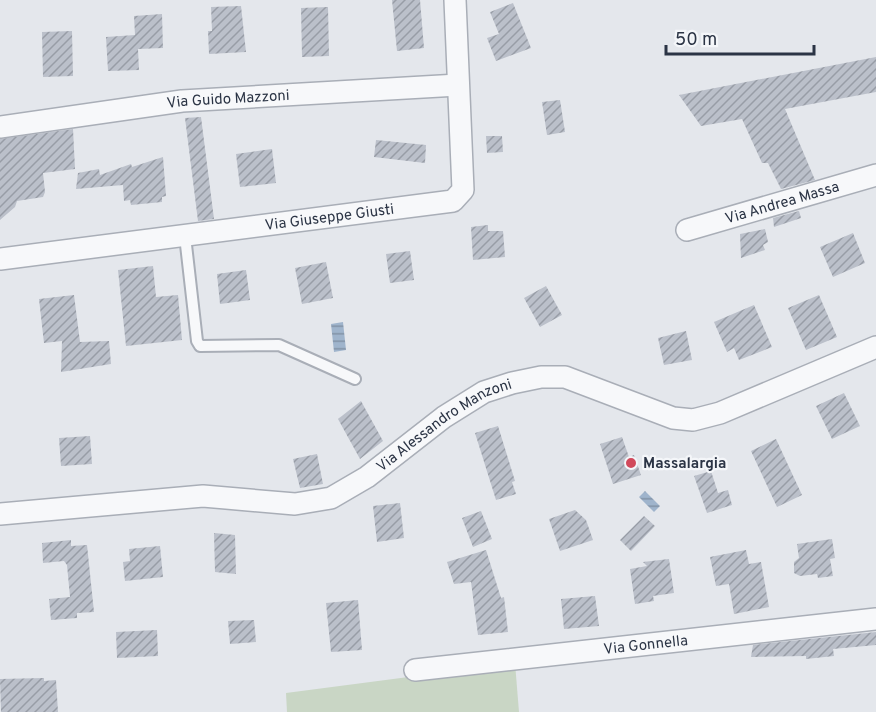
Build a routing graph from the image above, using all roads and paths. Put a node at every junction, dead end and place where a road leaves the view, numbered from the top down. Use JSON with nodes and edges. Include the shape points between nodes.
{"nodes":[{"id":1,"x":455,"y":0,"type":"edge"},
{"id":2,"x":458,"y":85,"type":"junction"},
{"id":3,"x":0,"y":127,"type":"edge"},
{"id":4,"x":876,"y":175,"type":"edge"},
{"id":5,"x":687,"y":230,"type":"dead end"},
{"id":6,"x":185,"y":236,"type":"junction"},
{"id":7,"x":0,"y":259,"type":"edge"},
{"id":8,"x":876,"y":347,"type":"edge"},
{"id":9,"x":355,"y":379,"type":"dead end"},
{"id":10,"x":0,"y":514,"type":"edge"},
{"id":11,"x":876,"y":619,"type":"edge"},
{"id":12,"x":416,"y":670,"type":"dead end"}],
"edges":[{"from":1,"to":2,"type":"street","name":"Via Giuseppe Giusti"},
{"from":2,"to":3,"type":"street","name":"Via Guido Mazzoni","via":[[182,101]]},
{"from":2,"to":6,"type":"street","name":"Via Giuseppe Giusti","via":[[463,190],[453,201]]},
{"from":4,"to":5,"type":"street","name":"Via Andrea Massa"},
{"from":6,"to":7,"type":"street","name":"Via Giuseppe Giusti"},
{"from":6,"to":9,"type":"lane","via":[[200,346],[279,345]]},
{"from":8,"to":10,"type":"street","name":"Via Alessandro Manzoni","via":[[720,413],[693,420],[673,418],[565,377],[541,376],[512,383],[484,392],[444,417],[367,477],[331,498],[295,504],[203,496]]},
{"from":11,"to":12,"type":"street","name":"Via Gonnella"}]}
